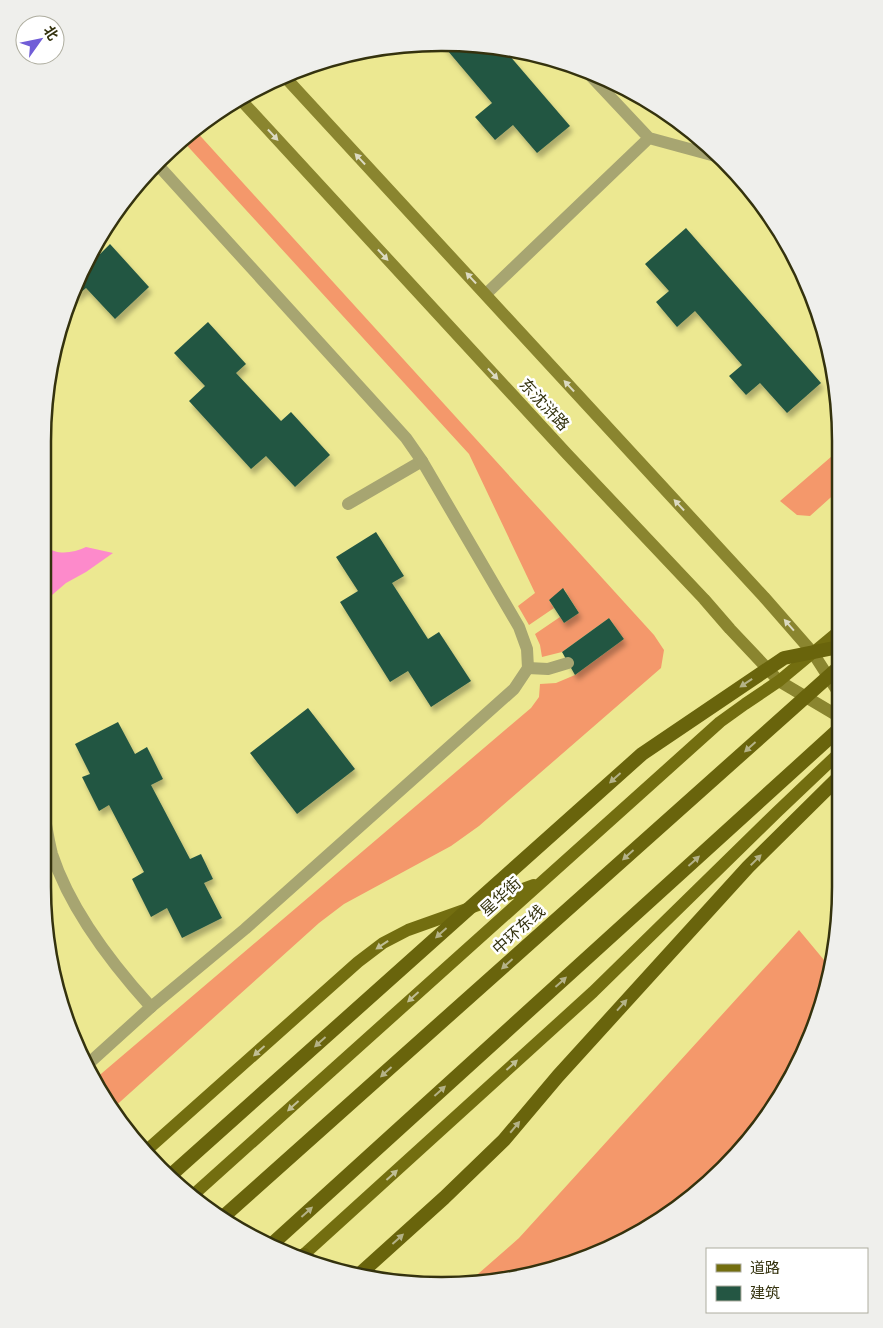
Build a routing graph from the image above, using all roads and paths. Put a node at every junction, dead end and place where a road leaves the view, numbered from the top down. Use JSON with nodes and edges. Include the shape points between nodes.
{"nodes":[{"id":1,"x":290,"y":82,"type":"edge"},
{"id":2,"x":599,"y":84,"type":"edge"},
{"id":3,"x":245,"y":105,"type":"edge"},
{"id":4,"x":649,"y":138,"type":"junction"},
{"id":5,"x":704,"y":153,"type":"edge"},
{"id":6,"x":162,"y":170,"type":"edge"},
{"id":7,"x":486,"y":294,"type":"junction"},
{"id":8,"x":422,"y":461,"type":"junction"},
{"id":9,"x":348,"y":504,"type":"dead end"},
{"id":10,"x":832,"y":637,"type":"edge"},
{"id":11,"x":832,"y":648,"type":"edge"},
{"id":12,"x":813,"y":653,"type":"junction"},
{"id":13,"x":568,"y":663,"type":"dead end"},
{"id":14,"x":528,"y":668,"type":"junction"},
{"id":15,"x":832,"y":673,"type":"edge"},
{"id":16,"x":779,"y":681,"type":"junction"},
{"id":17,"x":832,"y":683,"type":"edge"},
{"id":18,"x":832,"y":712,"type":"edge"},
{"id":19,"x":832,"y":735,"type":"edge"},
{"id":20,"x":832,"y":760,"type":"edge"},
{"id":21,"x":832,"y":784,"type":"edge"},
{"id":22,"x":51,"y":848,"type":"edge"},
{"id":23,"x":541,"y":883,"type":"junction"},
{"id":24,"x":151,"y":1007,"type":"junction"},
{"id":25,"x":92,"y":1061,"type":"edge"},
{"id":26,"x":151,"y":1147,"type":"edge"},
{"id":27,"x":175,"y":1171,"type":"edge"},
{"id":28,"x":198,"y":1191,"type":"edge"},
{"id":29,"x":228,"y":1213,"type":"edge"},
{"id":30,"x":276,"y":1240,"type":"edge"},
{"id":31,"x":307,"y":1253,"type":"edge"},
{"id":32,"x":365,"y":1269,"type":"edge"}],
"edges":[{"from":7,"to":1,"type":"main road","name":"东沈浒路","one_way":true},
{"from":2,"to":4,"type":"street"},
{"from":3,"to":16,"type":"main road","name":"东沈浒路","one_way":true},
{"from":4,"to":5,"type":"street"},
{"from":4,"to":7,"type":"street"},
{"from":6,"to":8,"type":"street","via":[[406,438]]},
{"from":12,"to":7,"type":"main road","name":"东沈浒路","one_way":true},
{"from":8,"to":9,"type":"street"},
{"from":8,"to":14,"type":"street","via":[[519,627],[527,649]]},
{"from":10,"to":12,"type":"main road","name":"星华街"},
{"from":11,"to":27,"type":"highway","one_way":true,"bridge":true,"via":[[784,658],[642,754]]},
{"from":12,"to":16,"type":"main road","name":"星华街"},
{"from":12,"to":17,"type":"main road","name":"东沈浒路"},
{"from":13,"to":14,"type":"street","via":[[548,669]]},
{"from":14,"to":24,"type":"street","via":[[514,689],[245,929]]},
{"from":15,"to":29,"type":"highway","name":"中环东线","one_way":true,"bridge":true},
{"from":16,"to":18,"type":"main road","name":"东沈浒路"},
{"from":16,"to":23,"type":"main road","name":"星华街","via":[[720,722]]},
{"from":30,"to":19,"type":"highway","one_way":true,"bridge":true},
{"from":31,"to":20,"type":"main road","one_way":true,"via":[[593,992]]},
{"from":32,"to":21,"type":"highway","one_way":true,"via":[[504,1140],[748,867]]},
{"from":22,"to":24,"type":"street","via":[[66,888],[94,935]]},
{"from":23,"to":26,"type":"main road","one_way":true,"via":[[408,930],[383,943]]},
{"from":23,"to":28,"type":"main road","name":"星华街","one_way":true},
{"from":24,"to":25,"type":"street"}]}
